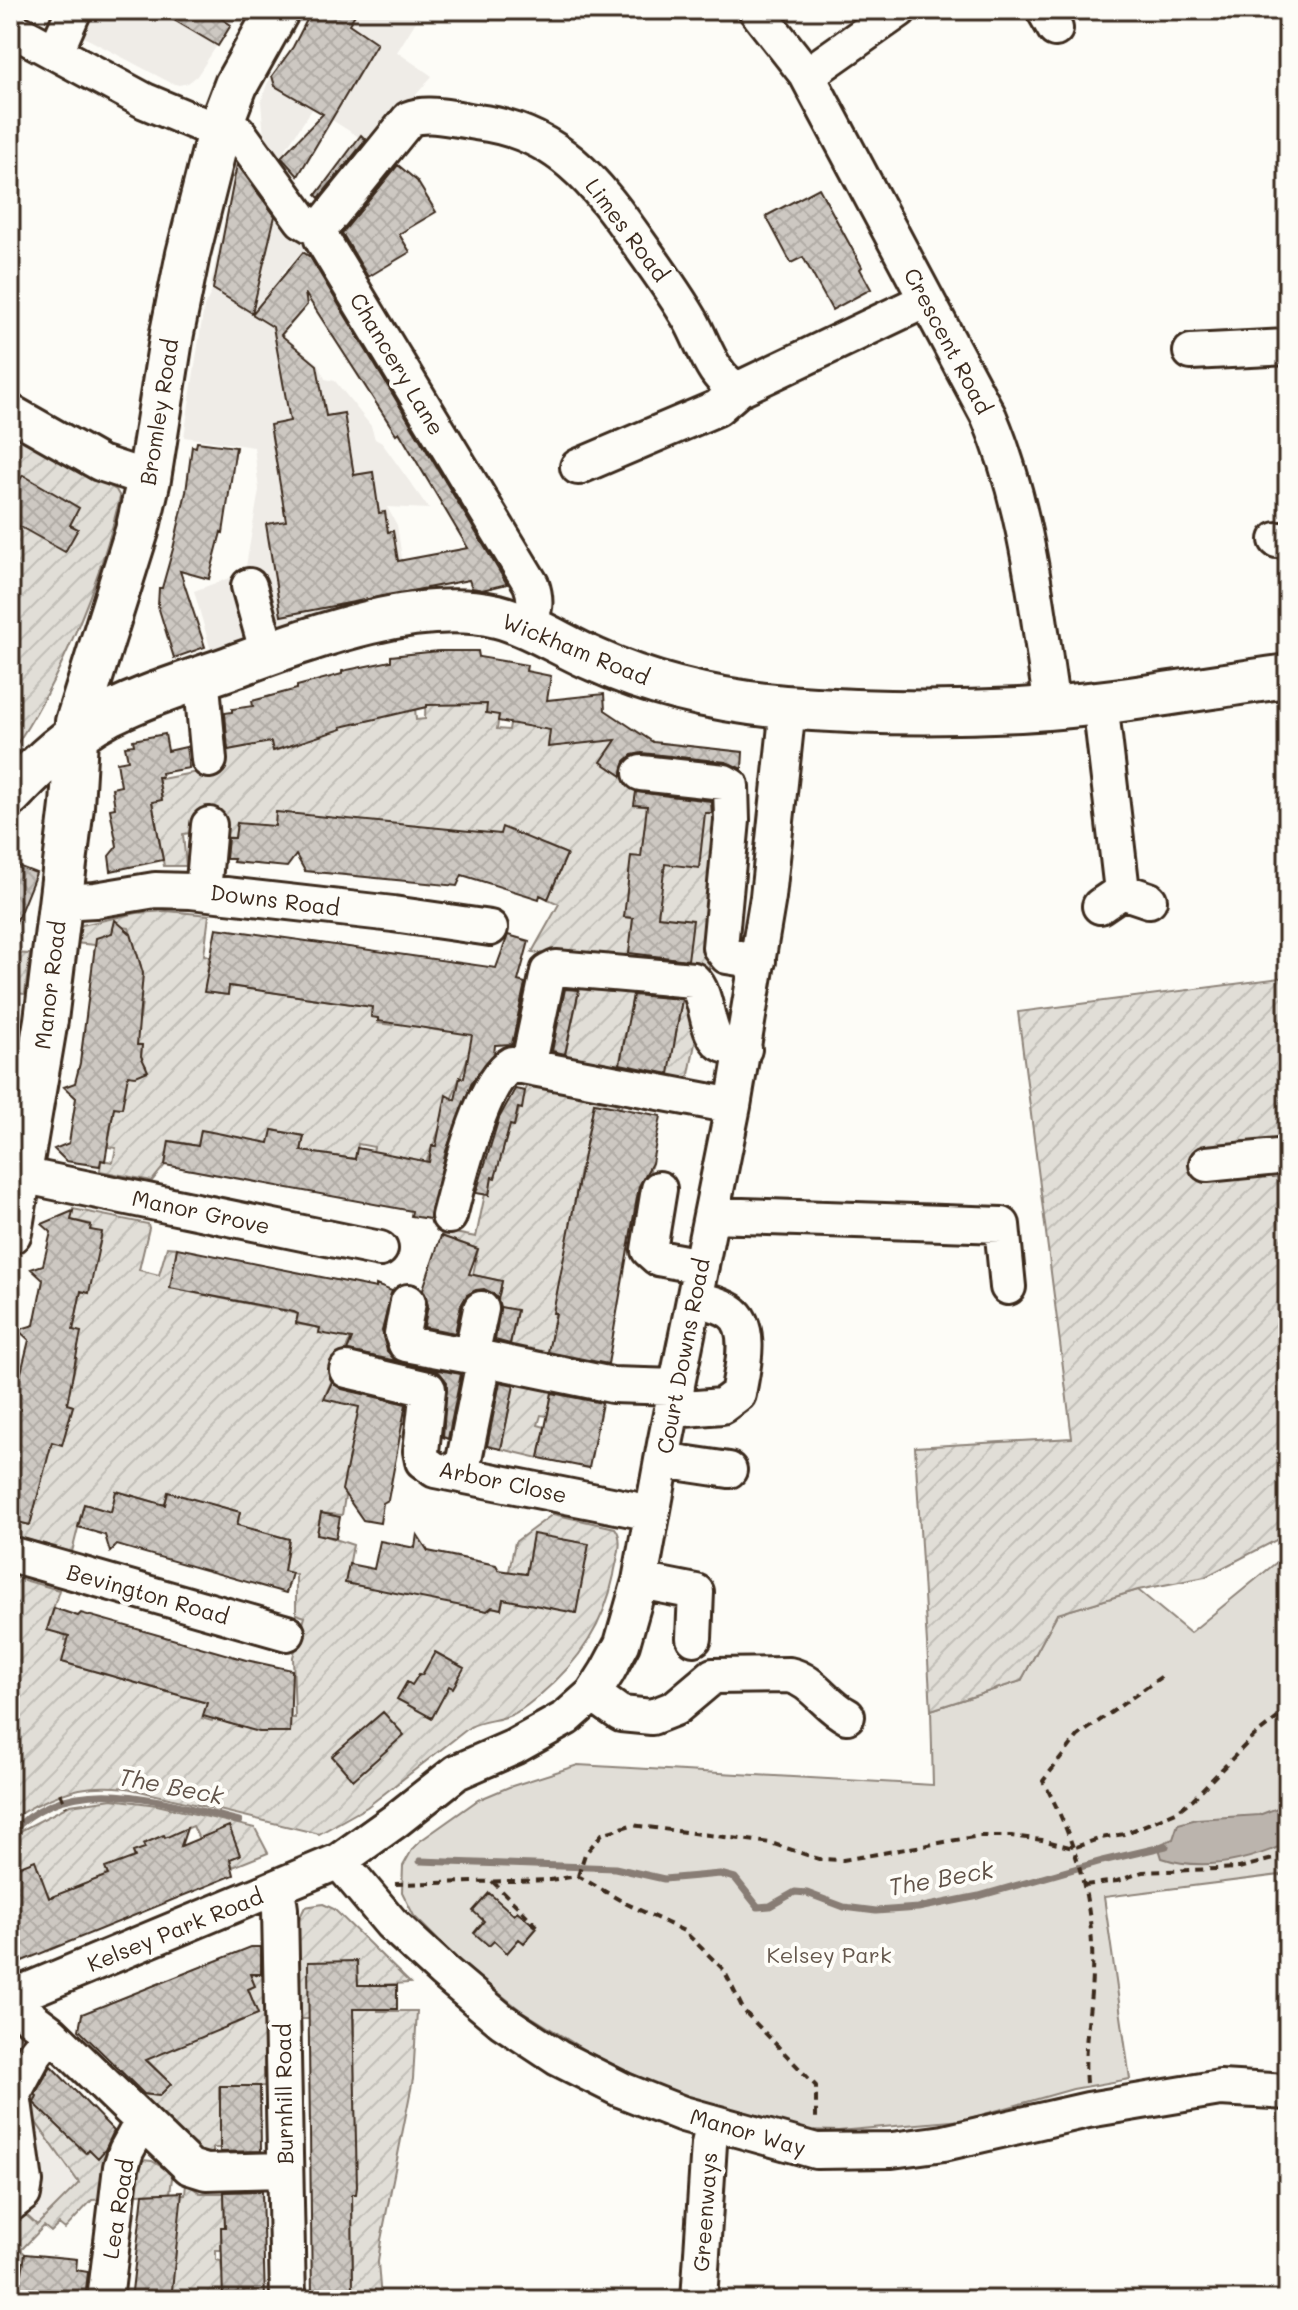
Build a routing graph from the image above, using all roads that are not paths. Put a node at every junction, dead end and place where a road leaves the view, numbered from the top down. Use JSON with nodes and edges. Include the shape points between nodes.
{"nodes":[{"id":1,"x":74,"y":10,"type":"edge"},
{"id":2,"x":278,"y":10,"type":"edge"},
{"id":3,"x":756,"y":10,"type":"edge"},
{"id":4,"x":899,"y":10,"type":"edge"},
{"id":5,"x":10,"y":28,"type":"edge"},
{"id":6,"x":56,"y":51,"type":"junction"},
{"id":7,"x":807,"y":75,"type":"junction"},
{"id":8,"x":220,"y":127,"type":"junction"},
{"id":9,"x":319,"y":230,"type":"junction"},
{"id":10,"x":926,"y":300,"type":"junction"},
{"id":11,"x":1288,"y":347,"type":"edge"},
{"id":12,"x":1191,"y":352,"type":"dead end"},
{"id":13,"x":739,"y":389,"type":"junction"},
{"id":14,"x":10,"y":412,"type":"edge"},
{"id":15,"x":578,"y":467,"type":"dead end"},
{"id":16,"x":149,"y":479,"type":"junction"},
{"id":17,"x":249,"y":586,"type":"dead end"},
{"id":18,"x":527,"y":626,"type":"junction"},
{"id":19,"x":268,"y":654,"type":"junction"},
{"id":20,"x":1288,"y":676,"type":"edge"},
{"id":21,"x":198,"y":679,"type":"junction"},
{"id":22,"x":1100,"y":702,"type":"junction"},
{"id":23,"x":788,"y":707,"type":"junction"},
{"id":24,"x":1052,"y":707,"type":"junction"},
{"id":25,"x":75,"y":736,"type":"junction"},
{"id":26,"x":209,"y":760,"type":"dead end"},
{"id":27,"x":641,"y":773,"type":"dead end"},
{"id":28,"x":10,"y":795,"type":"edge"},
{"id":29,"x":209,"y":825,"type":"dead end"},
{"id":30,"x":203,"y":892,"type":"junction"},
{"id":31,"x":1124,"y":899,"type":"dead end"},
{"id":32,"x":60,"y":902,"type":"junction"},
{"id":33,"x":490,"y":928,"type":"dead end"},
{"id":34,"x":758,"y":961,"type":"junction"},
{"id":35,"x":532,"y":1048,"type":"dead end"},
{"id":36,"x":744,"y":1049,"type":"junction"},
{"id":37,"x":733,"y":1106,"type":"junction"},
{"id":38,"x":1288,"y":1156,"type":"edge"},
{"id":39,"x":1207,"y":1164,"type":"dead end"},
{"id":40,"x":21,"y":1175,"type":"junction"},
{"id":41,"x":659,"y":1189,"type":"dead end"},
{"id":42,"x":712,"y":1215,"type":"junction"},
{"id":43,"x":449,"y":1216,"type":"dead end"},
{"id":44,"x":10,"y":1232,"type":"edge"},
{"id":45,"x":380,"y":1249,"type":"dead end"},
{"id":46,"x":698,"y":1282,"type":"junction"},
{"id":47,"x":1008,"y":1287,"type":"dead end"},
{"id":48,"x":408,"y":1302,"type":"dead end"},
{"id":49,"x":481,"y":1309,"type":"dead end"},
{"id":50,"x":476,"y":1364,"type":"junction"},
{"id":51,"x":347,"y":1370,"type":"dead end"},
{"id":52,"x":674,"y":1398,"type":"junction"},
{"id":53,"x":662,"y":1460,"type":"junction"},
{"id":54,"x":729,"y":1470,"type":"dead end"},
{"id":55,"x":461,"y":1475,"type":"junction"},
{"id":56,"x":652,"y":1513,"type":"junction"},
{"id":57,"x":10,"y":1554,"type":"edge"},
{"id":58,"x":640,"y":1581,"type":"junction"},
{"id":59,"x":287,"y":1633,"type":"dead end"},
{"id":60,"x":694,"y":1638,"type":"dead end"},
{"id":61,"x":593,"y":1694,"type":"junction"},
{"id":62,"x":847,"y":1716,"type":"dead end"},
{"id":63,"x":350,"y":1874,"type":"junction"},
{"id":64,"x":277,"y":1888,"type":"junction"},
{"id":65,"x":13,"y":1997,"type":"edge"},
{"id":66,"x":51,"y":2033,"type":"junction"},
{"id":67,"x":1288,"y":2092,"type":"edge"},
{"id":68,"x":142,"y":2122,"type":"junction"},
{"id":69,"x":714,"y":2124,"type":"junction"},
{"id":70,"x":285,"y":2170,"type":"junction"},
{"id":71,"x":10,"y":2204,"type":"edge"},
{"id":72,"x":105,"y":2300,"type":"edge"},
{"id":73,"x":288,"y":2300,"type":"edge"},
{"id":74,"x":699,"y":2300,"type":"edge"}],
"edges":[{"from":1,"to":6,"type":"street"},
{"from":2,"to":8,"type":"main road","name":"Bromley Road","via":[[236,85]]},
{"from":3,"to":7,"type":"street","name":"Crescent Road"},
{"from":4,"to":7,"type":"street"},
{"from":5,"to":6,"type":"street"},
{"from":6,"to":8,"type":"street","via":[[145,101]]},
{"from":7,"to":10,"type":"street","name":"Crescent Road"},
{"from":8,"to":9,"type":"street","name":"Chancery Lane","via":[[238,132],[302,220]]},
{"from":8,"to":16,"type":"main road","name":"Bromley Road","via":[[172,333]]},
{"from":9,"to":13,"type":"street","name":"Limes Road","via":[[409,119],[495,124],[532,136],[564,155],[600,191],[665,280],[720,376]]},
{"from":9,"to":18,"type":"street","name":"Chancery Lane","via":[[531,584],[536,602]]},
{"from":10,"to":13,"type":"street"},
{"from":10,"to":24,"type":"street","name":"Crescent Road","via":[[989,417],[1014,484]]},
{"from":11,"to":12,"type":"street"},
{"from":13,"to":15,"type":"street","via":[[717,408]]},
{"from":14,"to":16,"type":"street","via":[[100,463]]},
{"from":16,"to":25,"type":"main road","name":"Bromley Road"},
{"from":17,"to":19,"type":"street"},
{"from":18,"to":19,"type":"main road","name":"Wickham Road","via":[[479,613],[441,611],[372,623]]},
{"from":18,"to":23,"type":"main road","name":"Wickham Road","via":[[597,661],[667,685]]},
{"from":19,"to":21,"type":"main road","name":"Wickham Road"},
{"from":20,"to":22,"type":"main road","name":"Wickham Road"},
{"from":21,"to":25,"type":"main road","name":"Wickham Road","via":[[108,715]]},
{"from":21,"to":26,"type":"street"},
{"from":22,"to":24,"type":"main road","name":"Wickham Road"},
{"from":22,"to":31,"type":"street"},
{"from":23,"to":24,"type":"main road","name":"Wickham Road","via":[[915,712]]},
{"from":23,"to":34,"type":"street","name":"Court Downs Road"},
{"from":25,"to":28,"type":"main road"},
{"from":25,"to":32,"type":"main road","name":"Manor Road"},
{"from":27,"to":34,"type":"street","via":[[731,786],[720,947],[727,956]]},
{"from":29,"to":30,"type":"street"},
{"from":30,"to":32,"type":"street","name":"Downs Road","via":[[155,890]]},
{"from":30,"to":33,"type":"street","name":"Downs Road"},
{"from":32,"to":40,"type":"main road","name":"Manor Road"},
{"from":34,"to":36,"type":"street","name":"Court Downs Road"},
{"from":35,"to":36,"type":"street","via":[[548,972],[556,968],[693,980],[702,990],[717,1041]]},
{"from":36,"to":37,"type":"street","name":"Court Downs Road"},
{"from":37,"to":42,"type":"street","name":"Court Downs Road"},
{"from":37,"to":43,"type":"street","via":[[512,1064],[502,1071],[479,1115]]},
{"from":38,"to":39,"type":"street"},
{"from":40,"to":44,"type":"main road","name":"Manor Road"},
{"from":40,"to":45,"type":"street","name":"Manor Grove"},
{"from":41,"to":46,"type":"street","via":[[649,1250]]},
{"from":42,"to":46,"type":"street","name":"Court Downs Road"},
{"from":42,"to":47,"type":"street","via":[[1002,1225]]},
{"from":46,"to":52,"type":"street","name":"Court Downs Road"},
{"from":46,"to":52,"type":"street","via":[[744,1330],[738,1394],[722,1406]]},
{"from":48,"to":50,"type":"street","via":[[402,1334],[406,1344]]},
{"from":49,"to":50,"type":"street"},
{"from":50,"to":52,"type":"street"},
{"from":50,"to":55,"type":"street"},
{"from":51,"to":55,"type":"street","name":"Arbor Close","via":[[425,1386],[430,1393],[423,1461],[435,1470]]},
{"from":52,"to":53,"type":"street","name":"Court Downs Road"},
{"from":53,"to":54,"type":"street"},
{"from":53,"to":56,"type":"street","name":"Court Downs Road"},
{"from":55,"to":56,"type":"street","name":"Arbor Close"},
{"from":56,"to":58,"type":"street","name":"Court Downs Road"},
{"from":57,"to":59,"type":"street","name":"Bevington Road"},
{"from":58,"to":60,"type":"street","via":[[696,1592]]},
{"from":58,"to":61,"type":"street","name":"Court Downs Road","via":[[622,1644]]},
{"from":61,"to":62,"type":"street","via":[[621,1714],[652,1717],[675,1708],[713,1676],[789,1675]]},
{"from":61,"to":63,"type":"street","name":"Court Downs Road","via":[[543,1733],[457,1772],[395,1821]]},
{"from":63,"to":64,"type":"street","name":"Kelsey Park Road"},
{"from":63,"to":69,"type":"street","name":"Manor Way","via":[[405,1937],[529,2039],[622,2090]]},
{"from":64,"to":65,"type":"street","name":"Kelsey Park Road"},
{"from":64,"to":70,"type":"street","name":"Burnhill Road"},
{"from":65,"to":66,"type":"street"},
{"from":66,"to":68,"type":"street"},
{"from":66,"to":71,"type":"street","via":[[13,2094],[25,2182],[23,2194]]},
{"from":67,"to":69,"type":"street","name":"Manor Way","via":[[1220,2088],[892,2150],[816,2151]]},
{"from":68,"to":70,"type":"street","via":[[196,2170]]},
{"from":68,"to":72,"type":"street","name":"Lea Road","via":[[121,2167]]},
{"from":69,"to":74,"type":"street","name":"Greenways"},
{"from":70,"to":73,"type":"street","name":"Burnhill Road"}]}
